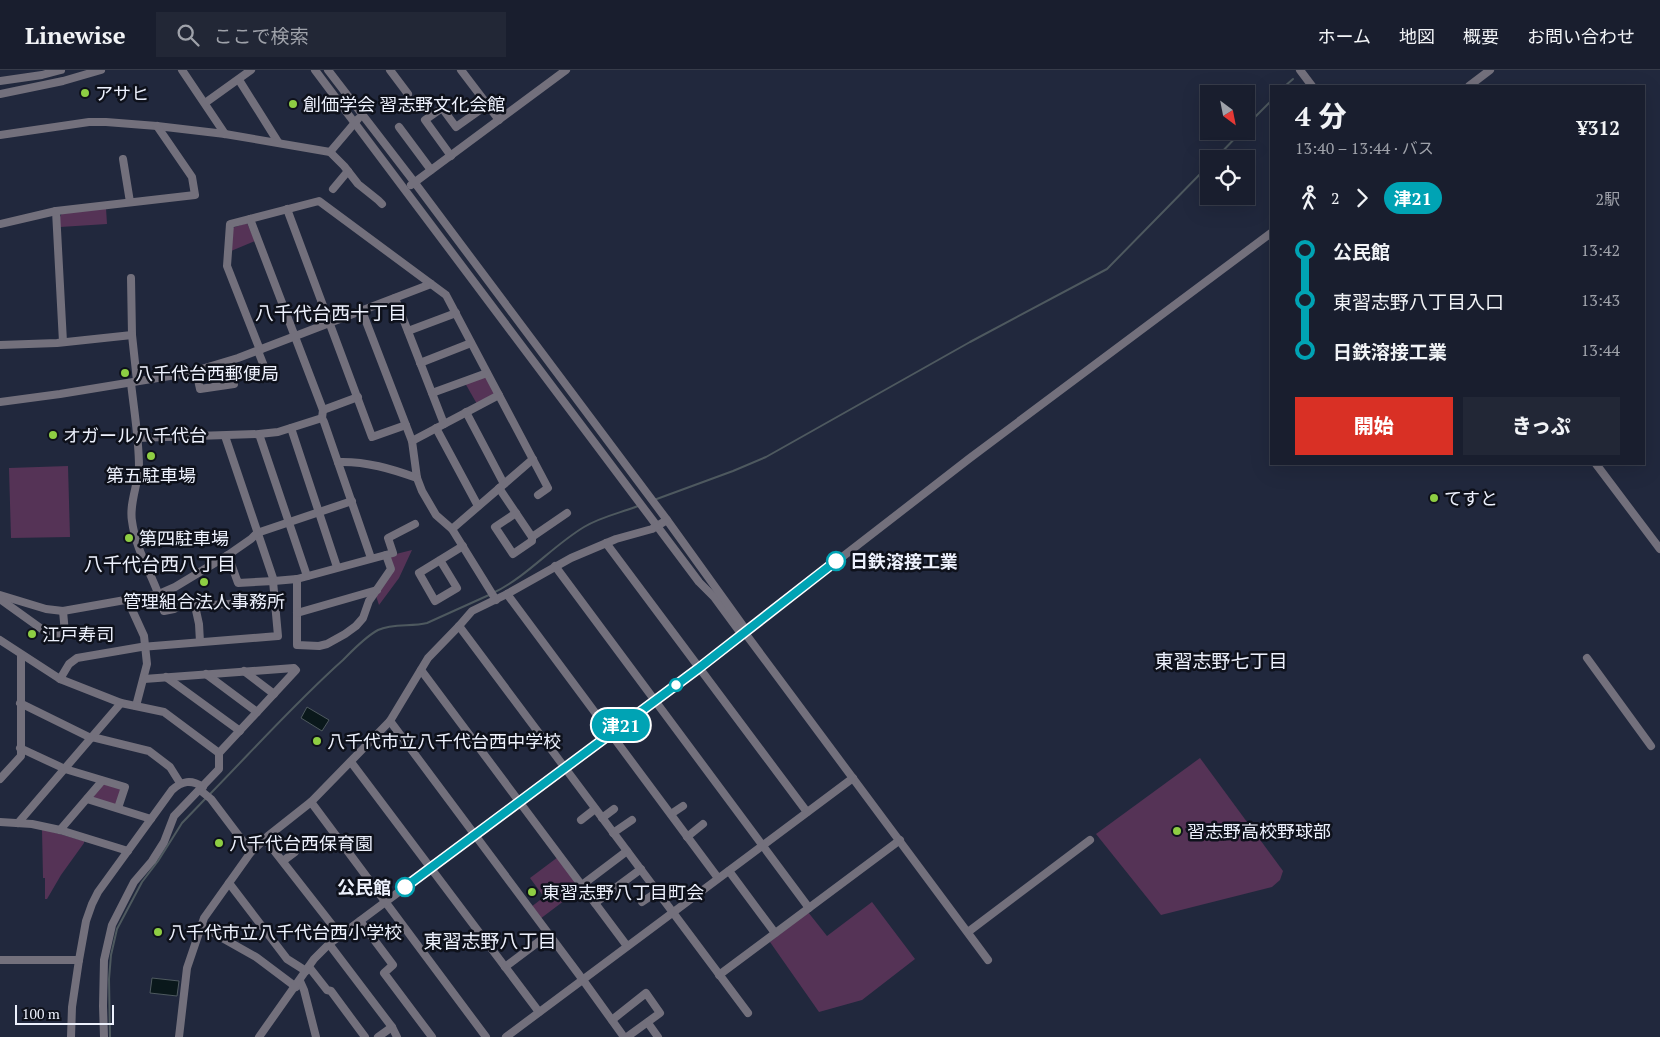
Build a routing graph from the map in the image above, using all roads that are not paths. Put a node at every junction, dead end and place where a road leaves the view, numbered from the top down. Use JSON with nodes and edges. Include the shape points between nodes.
{"nodes":[{"id":1,"x":61,"y":70,"type":"edge"},
{"id":2,"x":101,"y":70,"type":"edge"},
{"id":3,"x":182,"y":70,"type":"edge"},
{"id":4,"x":251,"y":70,"type":"edge"},
{"id":5,"x":315,"y":70,"type":"edge"},
{"id":6,"x":328,"y":70,"type":"edge"},
{"id":7,"x":390,"y":70,"type":"edge"},
{"id":8,"x":462,"y":70,"type":"edge"},
{"id":9,"x":566,"y":70,"type":"edge"},
{"id":10,"x":1300,"y":70,"type":"edge"},
{"id":11,"x":1490,"y":70,"type":"edge"},
{"id":12,"x":239,"y":80,"type":"junction"},
{"id":13,"x":0,"y":81,"type":"edge"},
{"id":14,"x":1311,"y":85,"type":"edge"},
{"id":15,"x":1469,"y":85,"type":"edge"},
{"id":16,"x":0,"y":94,"type":"edge"},
{"id":17,"x":408,"y":94,"type":"dead end"},
{"id":18,"x":205,"y":103,"type":"junction"},
{"id":19,"x":487,"y":105,"type":"junction"},
{"id":20,"x":362,"y":115,"type":"junction"},
{"id":21,"x":499,"y":120,"type":"junction"},
{"id":22,"x":354,"y":121,"type":"junction"},
{"id":23,"x":157,"y":126,"type":"junction"},
{"id":24,"x":399,"y":128,"type":"dead end"},
{"id":25,"x":225,"y":134,"type":"junction"},
{"id":26,"x":0,"y":135,"type":"edge"},
{"id":27,"x":278,"y":142,"type":"junction"},
{"id":28,"x":330,"y":152,"type":"junction"},
{"id":29,"x":451,"y":156,"type":"junction"},
{"id":30,"x":123,"y":160,"type":"dead end"},
{"id":31,"x":431,"y":170,"type":"junction"},
{"id":32,"x":348,"y":171,"type":"junction"},
{"id":33,"x":414,"y":183,"type":"junction"},
{"id":34,"x":333,"y":188,"type":"dead end"},
{"id":35,"x":406,"y":189,"type":"junction"},
{"id":36,"x":130,"y":202,"type":"junction"},
{"id":37,"x":382,"y":204,"type":"dead end"},
{"id":38,"x":287,"y":210,"type":"junction"},
{"id":39,"x":56,"y":211,"type":"junction"},
{"id":40,"x":250,"y":219,"type":"junction"},
{"id":41,"x":0,"y":224,"type":"edge"},
{"id":42,"x":1270,"y":234,"type":"edge"},
{"id":43,"x":131,"y":278,"type":"dead end"},
{"id":44,"x":431,"y":284,"type":"junction"},
{"id":45,"x":395,"y":298,"type":"junction"},
{"id":46,"x":362,"y":311,"type":"junction"},
{"id":47,"x":456,"y":313,"type":"junction"},
{"id":48,"x":330,"y":323,"type":"junction"},
{"id":49,"x":408,"y":331,"type":"junction"},
{"id":50,"x":132,"y":335,"type":"junction"},
{"id":51,"x":295,"y":337,"type":"junction"},
{"id":52,"x":63,"y":342,"type":"junction"},
{"id":53,"x":472,"y":343,"type":"junction"},
{"id":54,"x":0,"y":345,"type":"edge"},
{"id":55,"x":259,"y":350,"type":"junction"},
{"id":56,"x":420,"y":362,"type":"junction"},
{"id":57,"x":196,"y":370,"type":"junction"},
{"id":58,"x":266,"y":371,"type":"dead end"},
{"id":59,"x":487,"y":373,"type":"junction"},
{"id":60,"x":134,"y":382,"type":"junction"},
{"id":61,"x":234,"y":384,"type":"dead end"},
{"id":62,"x":432,"y":393,"type":"junction"},
{"id":63,"x":499,"y":395,"type":"junction"},
{"id":64,"x":358,"y":397,"type":"junction"},
{"id":65,"x":0,"y":402,"type":"edge"},
{"id":66,"x":466,"y":412,"type":"junction"},
{"id":67,"x":322,"y":414,"type":"junction"},
{"id":68,"x":444,"y":424,"type":"junction"},
{"id":69,"x":406,"y":425,"type":"junction"},
{"id":70,"x":291,"y":428,"type":"junction"},
{"id":71,"x":436,"y":428,"type":"junction"},
{"id":72,"x":259,"y":434,"type":"junction"},
{"id":73,"x":225,"y":436,"type":"junction"},
{"id":74,"x":137,"y":438,"type":"junction"},
{"id":75,"x":412,"y":441,"type":"junction"},
{"id":76,"x":533,"y":459,"type":"junction"},
{"id":77,"x":338,"y":462,"type":"junction"},
{"id":78,"x":1597,"y":465,"type":"edge"},
{"id":79,"x":418,"y":478,"type":"junction"},
{"id":80,"x":502,"y":486,"type":"junction"},
{"id":81,"x":538,"y":495,"type":"dead end"},
{"id":82,"x":352,"y":502,"type":"junction"},
{"id":83,"x":478,"y":506,"type":"junction"},
{"id":84,"x":320,"y":512,"type":"junction"},
{"id":85,"x":516,"y":513,"type":"junction"},
{"id":86,"x":567,"y":513,"type":"dead end"},
{"id":87,"x":666,"y":520,"type":"junction"},
{"id":88,"x":289,"y":522,"type":"junction"},
{"id":89,"x":415,"y":524,"type":"dead end"},
{"id":90,"x":658,"y":526,"type":"junction"},
{"id":91,"x":452,"y":529,"type":"junction"},
{"id":92,"x":257,"y":533,"type":"junction"},
{"id":93,"x":532,"y":537,"type":"junction"},
{"id":94,"x":606,"y":543,"type":"junction"},
{"id":95,"x":463,"y":546,"type":"junction"},
{"id":96,"x":1660,"y":549,"type":"edge"},
{"id":97,"x":228,"y":555,"type":"junction"},
{"id":98,"x":386,"y":555,"type":"junction"},
{"id":99,"x":371,"y":558,"type":"junction"},
{"id":100,"x":440,"y":560,"type":"junction"},
{"id":101,"x":555,"y":566,"type":"junction"},
{"id":102,"x":337,"y":567,"type":"junction"},
{"id":103,"x":307,"y":576,"type":"junction"},
{"id":104,"x":296,"y":579,"type":"junction"},
{"id":105,"x":273,"y":581,"type":"junction"},
{"id":106,"x":377,"y":590,"type":"junction"},
{"id":107,"x":159,"y":594,"type":"junction"},
{"id":108,"x":507,"y":594,"type":"junction"},
{"id":109,"x":0,"y":595,"type":"edge"},
{"id":110,"x":494,"y":596,"type":"junction"},
{"id":111,"x":0,"y":599,"type":"edge"},
{"id":112,"x":128,"y":601,"type":"junction"},
{"id":113,"x":275,"y":601,"type":"junction"},
{"id":114,"x":174,"y":609,"type":"dead end"},
{"id":115,"x":63,"y":611,"type":"junction"},
{"id":116,"x":297,"y":613,"type":"junction"},
{"id":117,"x":459,"y":626,"type":"junction"},
{"id":118,"x":745,"y":632,"type":"junction"},
{"id":119,"x":0,"y":640,"type":"edge"},
{"id":120,"x":200,"y":642,"type":"junction"},
{"id":121,"x":145,"y":647,"type":"junction"},
{"id":122,"x":21,"y":655,"type":"junction"},
{"id":123,"x":1587,"y":658,"type":"dead end"},
{"id":124,"x":699,"y":668,"type":"junction"},
{"id":125,"x":420,"y":670,"type":"junction"},
{"id":126,"x":244,"y":671,"type":"junction"},
{"id":127,"x":206,"y":674,"type":"junction"},
{"id":128,"x":166,"y":677,"type":"junction"},
{"id":129,"x":60,"y":679,"type":"junction"},
{"id":130,"x":144,"y":679,"type":"junction"},
{"id":131,"x":274,"y":694,"type":"junction"},
{"id":132,"x":654,"y":701,"type":"junction"},
{"id":133,"x":20,"y":703,"type":"junction"},
{"id":134,"x":121,"y":703,"type":"junction"},
{"id":135,"x":136,"y":706,"type":"junction"},
{"id":136,"x":257,"y":712,"type":"junction"},
{"id":137,"x":390,"y":721,"type":"junction"},
{"id":138,"x":240,"y":731,"type":"junction"},
{"id":139,"x":610,"y":734,"type":"junction"},
{"id":140,"x":92,"y":737,"type":"junction"},
{"id":141,"x":1651,"y":746,"type":"dead end"},
{"id":142,"x":20,"y":748,"type":"junction"},
{"id":143,"x":219,"y":752,"type":"junction"},
{"id":144,"x":351,"y":762,"type":"junction"},
{"id":145,"x":565,"y":768,"type":"junction"},
{"id":146,"x":65,"y":769,"type":"junction"},
{"id":147,"x":854,"y":778,"type":"junction"},
{"id":148,"x":0,"y":779,"type":"edge"},
{"id":149,"x":102,"y":780,"type":"junction"},
{"id":150,"x":180,"y":784,"type":"junction"},
{"id":151,"x":205,"y":793,"type":"junction"},
{"id":152,"x":87,"y":799,"type":"junction"},
{"id":153,"x":519,"y":801,"type":"junction"},
{"id":154,"x":311,"y":802,"type":"junction"},
{"id":155,"x":683,"y":806,"type":"dead end"},
{"id":156,"x":118,"y":808,"type":"junction"},
{"id":157,"x":595,"y":808,"type":"junction"},
{"id":158,"x":614,"y":809,"type":"dead end"},
{"id":159,"x":807,"y":812,"type":"junction"},
{"id":160,"x":671,"y":814,"type":"junction"},
{"id":161,"x":602,"y":818,"type":"junction"},
{"id":162,"x":151,"y":819,"type":"junction"},
{"id":163,"x":581,"y":820,"type":"dead end"},
{"id":164,"x":632,"y":820,"type":"dead end"},
{"id":165,"x":0,"y":822,"type":"edge"},
{"id":166,"x":18,"y":823,"type":"junction"},
{"id":167,"x":703,"y":824,"type":"dead end"},
{"id":168,"x":60,"y":830,"type":"junction"},
{"id":169,"x":613,"y":833,"type":"junction"},
{"id":170,"x":475,"y":834,"type":"junction"},
{"id":171,"x":687,"y":837,"type":"junction"},
{"id":172,"x":265,"y":839,"type":"junction"},
{"id":173,"x":900,"y":840,"type":"junction"},
{"id":174,"x":1090,"y":840,"type":"dead end"},
{"id":175,"x":763,"y":846,"type":"junction"},
{"id":176,"x":128,"y":851,"type":"junction"},
{"id":177,"x":627,"y":851,"type":"junction"},
{"id":178,"x":251,"y":852,"type":"junction"},
{"id":179,"x":295,"y":852,"type":"dead end"},
{"id":180,"x":283,"y":862,"type":"junction"},
{"id":181,"x":431,"y":868,"type":"junction"},
{"id":182,"x":641,"y":869,"type":"junction"},
{"id":183,"x":729,"y":871,"type":"junction"},
{"id":184,"x":718,"y":878,"type":"junction"},
{"id":185,"x":229,"y":883,"type":"junction"},
{"id":186,"x":582,"y":885,"type":"junction"},
{"id":187,"x":657,"y":892,"type":"junction"},
{"id":188,"x":385,"y":902,"type":"junction"},
{"id":189,"x":642,"y":902,"type":"dead end"},
{"id":190,"x":595,"y":903,"type":"junction"},
{"id":191,"x":809,"y":908,"type":"junction"},
{"id":192,"x":673,"y":913,"type":"junction"},
{"id":193,"x":360,"y":921,"type":"junction"},
{"id":194,"x":200,"y":926,"type":"junction"},
{"id":195,"x":968,"y":932,"type":"junction"},
{"id":196,"x":775,"y":933,"type":"junction"},
{"id":197,"x":549,"y":934,"type":"junction"},
{"id":198,"x":340,"y":935,"type":"junction"},
{"id":199,"x":329,"y":944,"type":"junction"},
{"id":200,"x":627,"y":946,"type":"junction"},
{"id":201,"x":0,"y":960,"type":"edge"},
{"id":202,"x":79,"y":960,"type":"junction"},
{"id":203,"x":988,"y":960,"type":"dead end"},
{"id":204,"x":504,"y":967,"type":"junction"},
{"id":205,"x":307,"y":969,"type":"junction"},
{"id":206,"x":719,"y":975,"type":"junction"},
{"id":207,"x":583,"y":980,"type":"junction"},
{"id":208,"x":298,"y":984,"type":"junction"},
{"id":209,"x":538,"y":1012,"type":"junction"},
{"id":210,"x":748,"y":1013,"type":"dead end"},
{"id":211,"x":612,"y":1020,"type":"junction"},
{"id":212,"x":648,"y":1023,"type":"junction"},
{"id":213,"x":392,"y":1027,"type":"junction"},
{"id":214,"x":71,"y":1037,"type":"edge"},
{"id":215,"x":104,"y":1037,"type":"edge"},
{"id":216,"x":179,"y":1037,"type":"edge"},
{"id":217,"x":260,"y":1037,"type":"edge"},
{"id":218,"x":316,"y":1037,"type":"edge"},
{"id":219,"x":364,"y":1037,"type":"edge"},
{"id":220,"x":378,"y":1037,"type":"edge"},
{"id":221,"x":398,"y":1037,"type":"edge"},
{"id":222,"x":432,"y":1037,"type":"edge"},
{"id":223,"x":486,"y":1037,"type":"edge"},
{"id":224,"x":506,"y":1037,"type":"edge"},
{"id":225,"x":625,"y":1037,"type":"edge"},
{"id":226,"x":658,"y":1037,"type":"edge"}],
"edges":[{"from":1,"to":13,"type":"street"},
{"from":2,"to":16,"type":"street"},
{"from":3,"to":18,"type":"street"},
{"from":4,"to":12,"type":"street"},
{"from":5,"to":22,"type":"street"},
{"from":6,"to":20,"type":"street"},
{"from":7,"to":17,"type":"street"},
{"from":8,"to":19,"type":"street"},
{"from":9,"to":21,"type":"street"},
{"from":10,"to":14,"type":"street"},
{"from":11,"to":15,"type":"street"},
{"from":12,"to":18,"type":"street"},
{"from":12,"to":27,"type":"street"},
{"from":18,"to":25,"type":"street"},
{"from":19,"to":21,"type":"street"},
{"from":19,"to":29,"type":"street","via":[[456,127],[442,108],[424,120]]},
{"from":20,"to":22,"type":"street"},
{"from":20,"to":33,"type":"street"},
{"from":21,"to":29,"type":"street"},
{"from":22,"to":28,"type":"street"},
{"from":22,"to":35,"type":"street"},
{"from":23,"to":25,"type":"street"},
{"from":23,"to":26,"type":"street","via":[[89,122]]},
{"from":23,"to":36,"type":"street","via":[[192,178],[195,195]]},
{"from":24,"to":31,"type":"street"},
{"from":25,"to":27,"type":"street"},
{"from":27,"to":28,"type":"street"},
{"from":28,"to":32,"type":"street"},
{"from":29,"to":31,"type":"street"},
{"from":30,"to":36,"type":"street"},
{"from":31,"to":33,"type":"street"},
{"from":32,"to":34,"type":"street"},
{"from":32,"to":37,"type":"street"},
{"from":33,"to":35,"type":"street"},
{"from":33,"to":87,"type":"street"},
{"from":35,"to":90,"type":"street"},
{"from":36,"to":39,"type":"street"},
{"from":38,"to":40,"type":"street"},
{"from":38,"to":44,"type":"street","via":[[319,201]]},
{"from":38,"to":48,"type":"street"},
{"from":39,"to":41,"type":"street"},
{"from":39,"to":52,"type":"street"},
{"from":40,"to":51,"type":"street"},
{"from":40,"to":55,"type":"street","via":[[230,224],[227,266]]},
{"from":42,"to":118,"type":"street"},
{"from":43,"to":50,"type":"street"},
{"from":44,"to":45,"type":"street"},
{"from":44,"to":47,"type":"street","via":[[446,295]]},
{"from":45,"to":46,"type":"street"},
{"from":45,"to":49,"type":"street"},
{"from":46,"to":48,"type":"street"},
{"from":46,"to":69,"type":"street"},
{"from":47,"to":49,"type":"street"},
{"from":47,"to":53,"type":"street"},
{"from":48,"to":51,"type":"street"},
{"from":48,"to":64,"type":"street"},
{"from":49,"to":56,"type":"street"},
{"from":50,"to":52,"type":"street"},
{"from":50,"to":60,"type":"street"},
{"from":51,"to":55,"type":"street"},
{"from":51,"to":67,"type":"street"},
{"from":52,"to":54,"type":"street"},
{"from":53,"to":56,"type":"street"},
{"from":53,"to":59,"type":"street"},
{"from":55,"to":57,"type":"street"},
{"from":55,"to":58,"type":"street"},
{"from":56,"to":62,"type":"street"},
{"from":57,"to":60,"type":"street"},
{"from":57,"to":61,"type":"street","via":[[200,389]]},
{"from":59,"to":62,"type":"street"},
{"from":59,"to":63,"type":"street"},
{"from":60,"to":65,"type":"street"},
{"from":60,"to":74,"type":"street"},
{"from":62,"to":68,"type":"street"},
{"from":63,"to":66,"type":"street"},
{"from":63,"to":76,"type":"street"},
{"from":64,"to":67,"type":"street"},
{"from":64,"to":69,"type":"street","via":[[372,437]]},
{"from":66,"to":68,"type":"street"},
{"from":66,"to":80,"type":"street"},
{"from":67,"to":70,"type":"street"},
{"from":67,"to":77,"type":"street"},
{"from":68,"to":71,"type":"street"},
{"from":69,"to":75,"type":"street"},
{"from":70,"to":72,"type":"street"},
{"from":70,"to":84,"type":"street"},
{"from":71,"to":75,"type":"street"},
{"from":71,"to":83,"type":"street"},
{"from":72,"to":73,"type":"street"},
{"from":72,"to":88,"type":"street"},
{"from":73,"to":74,"type":"street"},
{"from":73,"to":92,"type":"street"},
{"from":74,"to":107,"type":"street","via":[[139,468],[131,517],[138,546]]},
{"from":75,"to":79,"type":"street"},
{"from":76,"to":80,"type":"street"},
{"from":76,"to":81,"type":"street","via":[[548,488]]},
{"from":77,"to":79,"type":"street","via":[[375,465]]},
{"from":77,"to":82,"type":"street"},
{"from":78,"to":96,"type":"street"},
{"from":79,"to":91,"type":"street","via":[[429,504]]},
{"from":80,"to":83,"type":"street"},
{"from":80,"to":85,"type":"street"},
{"from":82,"to":84,"type":"street"},
{"from":82,"to":99,"type":"street"},
{"from":83,"to":91,"type":"street"},
{"from":84,"to":88,"type":"street"},
{"from":84,"to":102,"type":"street"},
{"from":85,"to":93,"type":"street"},
{"from":85,"to":93,"type":"street","via":[[495,527],[513,554]]},
{"from":86,"to":93,"type":"street"},
{"from":87,"to":90,"type":"street"},
{"from":87,"to":118,"type":"street"},
{"from":88,"to":92,"type":"street"},
{"from":88,"to":103,"type":"street"},
{"from":89,"to":98,"type":"street","via":[[388,538],[392,553]]},
{"from":90,"to":94,"type":"street"},
{"from":90,"to":118,"type":"street","via":[[739,631]]},
{"from":91,"to":95,"type":"street"},
{"from":92,"to":97,"type":"street"},
{"from":92,"to":105,"type":"street"},
{"from":94,"to":101,"type":"street"},
{"from":94,"to":124,"type":"street"},
{"from":95,"to":100,"type":"street"},
{"from":95,"to":110,"type":"street"},
{"from":97,"to":105,"type":"street","via":[[238,584]]},
{"from":97,"to":107,"type":"street"},
{"from":98,"to":99,"type":"street"},
{"from":98,"to":106,"type":"street","via":[[391,569]]},
{"from":99,"to":102,"type":"street"},
{"from":100,"to":100,"type":"street","via":[[419,573],[435,601],[457,588]]},
{"from":101,"to":108,"type":"street"},
{"from":101,"to":132,"type":"street"},
{"from":102,"to":103,"type":"street"},
{"from":103,"to":104,"type":"street"},
{"from":104,"to":105,"type":"street"},
{"from":104,"to":116,"type":"street"},
{"from":105,"to":113,"type":"street"},
{"from":106,"to":116,"type":"street"},
{"from":106,"to":116,"type":"street","via":[[356,626],[319,646],[297,645]]},
{"from":107,"to":112,"type":"street"},
{"from":107,"to":114,"type":"street","via":[[164,611]]},
{"from":108,"to":110,"type":"street"},
{"from":108,"to":139,"type":"street"},
{"from":109,"to":115,"type":"street"},
{"from":110,"to":117,"type":"street"},
{"from":111,"to":115,"type":"street","via":[[50,635],[65,633]]},
{"from":112,"to":115,"type":"street"},
{"from":112,"to":121,"type":"street","via":[[144,636]]},
{"from":113,"to":120,"type":"street","via":[[278,636]]},
{"from":113,"to":120,"type":"street","via":[[195,606]]},
{"from":117,"to":125,"type":"street"},
{"from":117,"to":145,"type":"street"},
{"from":118,"to":124,"type":"street"},
{"from":118,"to":147,"type":"street"},
{"from":119,"to":122,"type":"street"},
{"from":120,"to":121,"type":"street"},
{"from":121,"to":129,"type":"street","via":[[77,658]]},
{"from":121,"to":130,"type":"street","via":[[147,664]]},
{"from":122,"to":129,"type":"street"},
{"from":122,"to":133,"type":"street"},
{"from":123,"to":141,"type":"street"},
{"from":124,"to":132,"type":"street"},
{"from":124,"to":159,"type":"street"},
{"from":125,"to":137,"type":"street"},
{"from":125,"to":153,"type":"street"},
{"from":126,"to":127,"type":"street"},
{"from":126,"to":131,"type":"street"},
{"from":126,"to":131,"type":"street","via":[[294,668],[296,670]]},
{"from":127,"to":128,"type":"street"},
{"from":127,"to":136,"type":"street"},
{"from":128,"to":130,"type":"street"},
{"from":128,"to":138,"type":"street"},
{"from":129,"to":134,"type":"street"},
{"from":130,"to":135,"type":"street"},
{"from":131,"to":136,"type":"street"},
{"from":132,"to":139,"type":"street"},
{"from":132,"to":175,"type":"street"},
{"from":133,"to":140,"type":"street"},
{"from":133,"to":142,"type":"street"},
{"from":134,"to":135,"type":"street"},
{"from":134,"to":140,"type":"street"},
{"from":135,"to":143,"type":"street","via":[[164,712]]},
{"from":136,"to":138,"type":"street"},
{"from":137,"to":144,"type":"street"},
{"from":137,"to":170,"type":"street"},
{"from":138,"to":143,"type":"street"},
{"from":139,"to":145,"type":"street"},
{"from":139,"to":160,"type":"street"},
{"from":140,"to":146,"type":"street"},
{"from":140,"to":150,"type":"street","via":[[149,750],[170,767]]},
{"from":142,"to":146,"type":"street"},
{"from":142,"to":148,"type":"street","via":[[20,756]]},
{"from":143,"to":151,"type":"street","via":[[219,769]]},
{"from":144,"to":154,"type":"street"},
{"from":144,"to":181,"type":"street"},
{"from":145,"to":153,"type":"street"},
{"from":145,"to":157,"type":"street"},
{"from":146,"to":149,"type":"street"},
{"from":146,"to":166,"type":"street"},
{"from":147,"to":159,"type":"street"},
{"from":147,"to":173,"type":"street"},
{"from":149,"to":152,"type":"street"},
{"from":149,"to":156,"type":"street","via":[[124,787]]},
{"from":150,"to":151,"type":"street","via":[[196,782]]},
{"from":150,"to":162,"type":"street"},
{"from":151,"to":178,"type":"street"},
{"from":151,"to":215,"type":"street","via":[[174,816],[164,842],[134,882],[112,925],[104,960]]},
{"from":152,"to":156,"type":"street"},
{"from":152,"to":168,"type":"street"},
{"from":153,"to":170,"type":"street"},
{"from":153,"to":186,"type":"street"},
{"from":154,"to":172,"type":"street"},
{"from":154,"to":188,"type":"street"},
{"from":155,"to":160,"type":"street"},
{"from":156,"to":162,"type":"street"},
{"from":157,"to":161,"type":"street"},
{"from":157,"to":163,"type":"street"},
{"from":158,"to":161,"type":"street"},
{"from":159,"to":175,"type":"street"},
{"from":160,"to":171,"type":"street"},
{"from":161,"to":169,"type":"street"},
{"from":162,"to":176,"type":"street"},
{"from":164,"to":169,"type":"street"},
{"from":165,"to":166,"type":"street"},
{"from":166,"to":168,"type":"street"},
{"from":167,"to":171,"type":"street"},
{"from":168,"to":176,"type":"street"},
{"from":169,"to":177,"type":"street"},
{"from":170,"to":181,"type":"street"},
{"from":170,"to":197,"type":"street"},
{"from":171,"to":184,"type":"street"},
{"from":172,"to":178,"type":"street"},
{"from":172,"to":180,"type":"street"},
{"from":173,"to":191,"type":"street"},
{"from":173,"to":195,"type":"street"},
{"from":174,"to":195,"type":"street"},
{"from":175,"to":183,"type":"street"},
{"from":175,"to":191,"type":"street"},
{"from":176,"to":202,"type":"street","via":[[92,904]]},
{"from":177,"to":182,"type":"street"},
{"from":177,"to":186,"type":"street"},
{"from":178,"to":185,"type":"street"},
{"from":179,"to":180,"type":"street"},
{"from":180,"to":198,"type":"street"},
{"from":181,"to":188,"type":"street"},
{"from":181,"to":204,"type":"street"},
{"from":182,"to":187,"type":"street"},
{"from":182,"to":190,"type":"street"},
{"from":183,"to":184,"type":"street"},
{"from":183,"to":196,"type":"street"},
{"from":184,"to":192,"type":"street"},
{"from":185,"to":194,"type":"street"},
{"from":185,"to":205,"type":"street","via":[[287,960]]},
{"from":186,"to":190,"type":"street"},
{"from":187,"to":189,"type":"street"},
{"from":187,"to":192,"type":"street"},
{"from":188,"to":193,"type":"street"},
{"from":188,"to":223,"type":"street"},
{"from":190,"to":200,"type":"street"},
{"from":191,"to":196,"type":"street"},
{"from":192,"to":200,"type":"street"},
{"from":192,"to":206,"type":"street"},
{"from":193,"to":198,"type":"street"},
{"from":193,"to":222,"type":"street","via":[[393,966],[384,973]]},
{"from":194,"to":208,"type":"street"},
{"from":194,"to":216,"type":"street","via":[[187,968]]},
{"from":195,"to":203,"type":"street"},
{"from":196,"to":206,"type":"street"},
{"from":197,"to":204,"type":"street"},
{"from":197,"to":207,"type":"street"},
{"from":198,"to":199,"type":"street"},
{"from":199,"to":205,"type":"street"},
{"from":199,"to":213,"type":"street"},
{"from":200,"to":207,"type":"street"},
{"from":201,"to":202,"type":"street"},
{"from":202,"to":214,"type":"street"},
{"from":204,"to":209,"type":"street"},
{"from":205,"to":208,"type":"street"},
{"from":205,"to":219,"type":"street","via":[[331,991]]},
{"from":206,"to":210,"type":"street"},
{"from":207,"to":209,"type":"street"},
{"from":207,"to":211,"type":"street"},
{"from":208,"to":217,"type":"street"},
{"from":208,"to":218,"type":"street","via":[[304,990]]},
{"from":209,"to":224,"type":"street"},
{"from":211,"to":212,"type":"street","via":[[646,993],[660,1012]]},
{"from":211,"to":225,"type":"street"},
{"from":212,"to":225,"type":"street"},
{"from":212,"to":226,"type":"street"},
{"from":213,"to":220,"type":"street"},
{"from":213,"to":221,"type":"street"}]}
